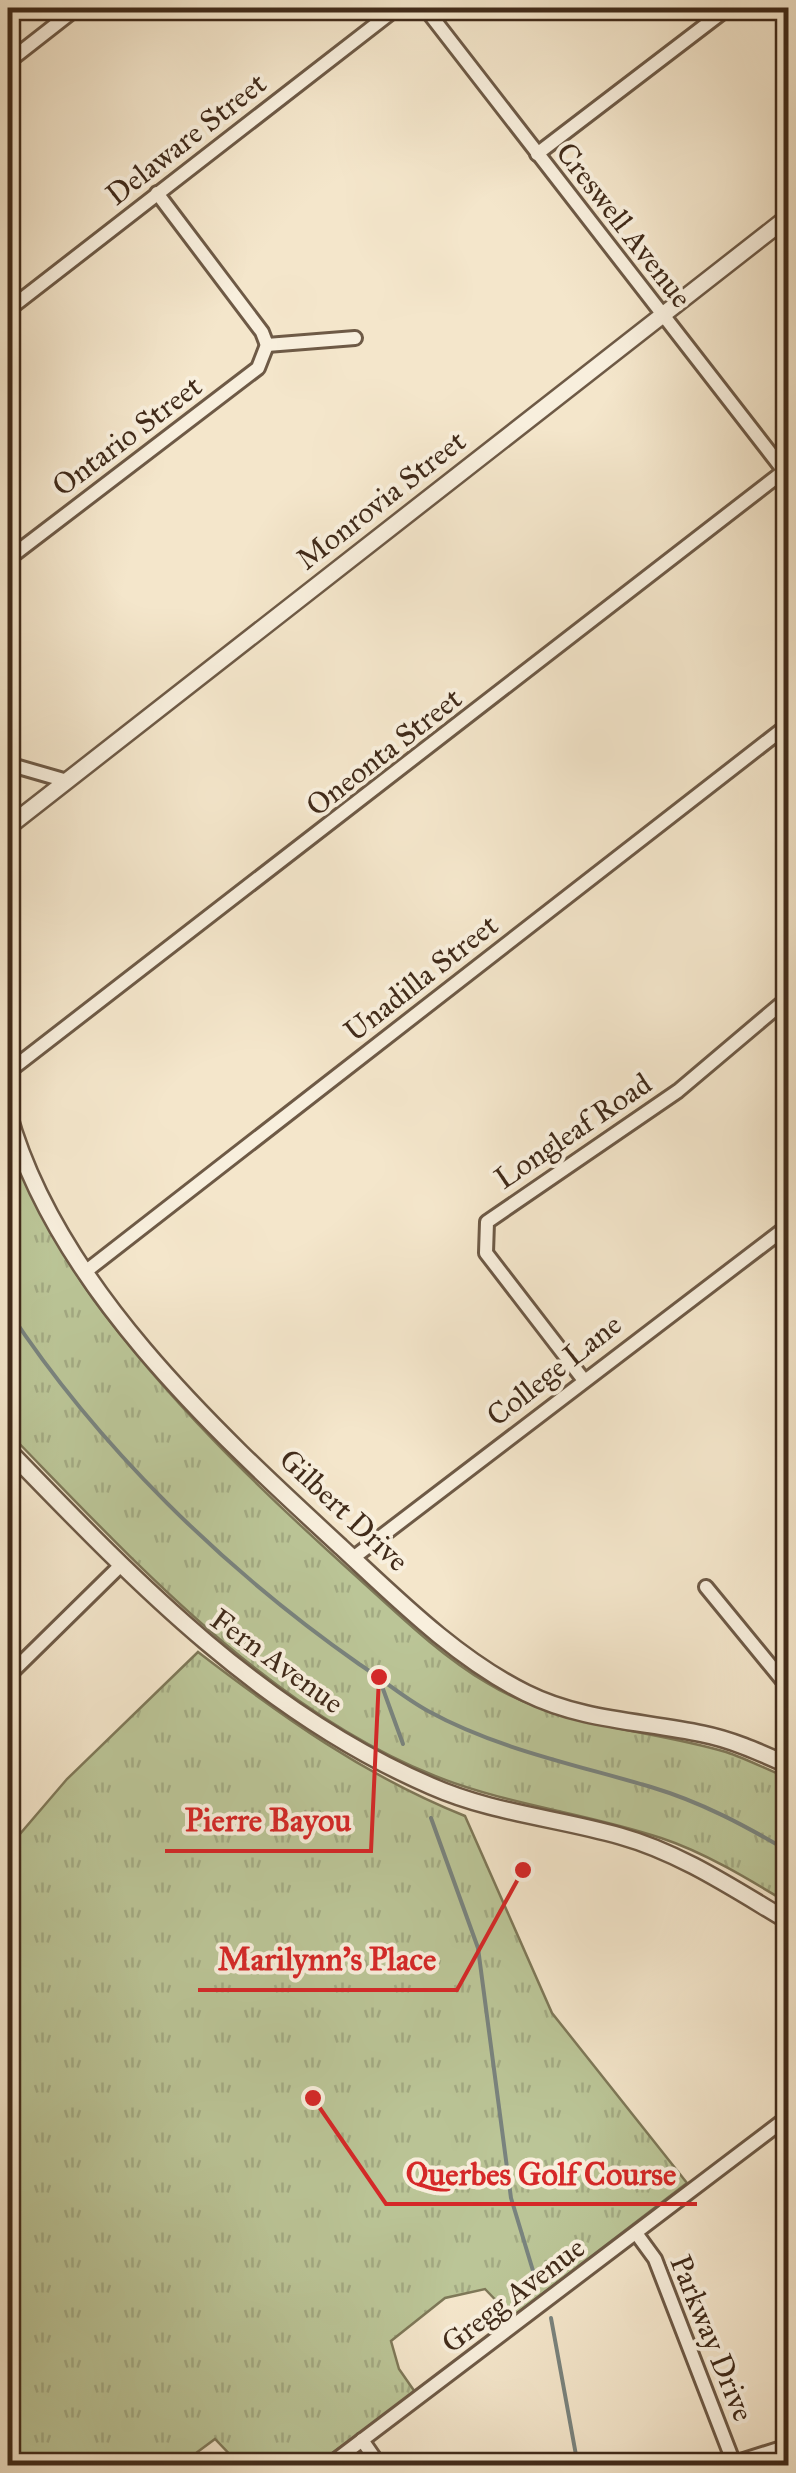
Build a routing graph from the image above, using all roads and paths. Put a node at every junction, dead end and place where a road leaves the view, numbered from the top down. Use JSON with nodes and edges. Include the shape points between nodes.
{"nodes":[{"id":1,"x":77,"y":8,"type":"edge"},
{"id":2,"x":397,"y":8,"type":"edge"},
{"id":3,"x":424,"y":8,"type":"edge"},
{"id":4,"x":728,"y":8,"type":"edge"},
{"id":5,"x":8,"y":62,"type":"edge"},
{"id":6,"x":537,"y":154,"type":"junction"},
{"id":7,"x":156,"y":193,"type":"junction"},
{"id":8,"x":788,"y":217,"type":"edge"},
{"id":9,"x":8,"y":310,"type":"edge"},
{"id":10,"x":663,"y":315,"type":"junction"},
{"id":11,"x":356,"y":338,"type":"dead end"},
{"id":12,"x":267,"y":345,"type":"junction"},
{"id":13,"x":787,"y":472,"type":"edge"},
{"id":14,"x":8,"y":559,"type":"edge"},
{"id":15,"x":788,"y":726,"type":"edge"},
{"id":16,"x":8,"y":764,"type":"edge"},
{"id":17,"x":68,"y":781,"type":"junction"},
{"id":18,"x":8,"y":827,"type":"edge"},
{"id":19,"x":788,"y":998,"type":"edge"},
{"id":20,"x":8,"y":1072,"type":"edge"},
{"id":21,"x":8,"y":1112,"type":"edge"},
{"id":22,"x":788,"y":1226,"type":"edge"},
{"id":23,"x":85,"y":1272,"type":"junction"},
{"id":24,"x":583,"y":1379,"type":"junction"},
{"id":25,"x":8,"y":1450,"type":"edge"},
{"id":26,"x":353,"y":1558,"type":"junction"},
{"id":27,"x":120,"y":1566,"type":"junction"},
{"id":28,"x":706,"y":1587,"type":"dead end"},
{"id":29,"x":8,"y":1676,"type":"edge"},
{"id":30,"x":788,"y":1687,"type":"edge"},
{"id":31,"x":788,"y":1765,"type":"edge"},
{"id":32,"x":788,"y":1921,"type":"edge"},
{"id":33,"x":788,"y":2117,"type":"edge"},
{"id":34,"x":636,"y":2232,"type":"junction"},
{"id":35,"x":362,"y":2440,"type":"junction"},
{"id":36,"x":788,"y":2446,"type":"edge"},
{"id":37,"x":735,"y":2464,"type":"edge"},
{"id":38,"x":328,"y":2466,"type":"edge"},
{"id":39,"x":380,"y":2466,"type":"edge"}],
"edges":[{"from":1,"to":5,"type":"street"},
{"from":2,"to":7,"type":"street","name":"Delaware Street"},
{"from":3,"to":6,"type":"street","name":"Creswell Avenue"},
{"from":4,"to":6,"type":"street"},
{"from":6,"to":10,"type":"street","name":"Creswell Avenue"},
{"from":7,"to":9,"type":"street","name":"Delaware Street"},
{"from":7,"to":12,"type":"street"},
{"from":8,"to":10,"type":"street","name":"Monrovia Street"},
{"from":10,"to":13,"type":"street","name":"Creswell Avenue"},
{"from":10,"to":17,"type":"street","name":"Monrovia Street"},
{"from":11,"to":12,"type":"street"},
{"from":12,"to":14,"type":"street","name":"Ontario Street","via":[[258,368]]},
{"from":13,"to":20,"type":"street","name":"Oneonta Street"},
{"from":15,"to":23,"type":"street","name":"Unadilla Street"},
{"from":16,"to":17,"type":"street"},
{"from":17,"to":18,"type":"street","name":"Monrovia Street"},
{"from":19,"to":24,"type":"street","name":"Longleaf Road","via":[[678,1090],[487,1222],[484,1247],[491,1262]]},
{"from":21,"to":23,"type":"street","name":"Gilbert Drive","via":[[24,1158]]},
{"from":22,"to":24,"type":"street","name":"College Lane"},
{"from":23,"to":26,"type":"street","name":"Gilbert Drive","via":[[174,1384]]},
{"from":24,"to":26,"type":"street","name":"College Lane"},
{"from":25,"to":27,"type":"street","name":"Fern Avenue"},
{"from":26,"to":31,"type":"street","name":"Gilbert Drive","via":[[470,1658],[526,1693],[587,1715],[709,1735]]},
{"from":27,"to":29,"type":"street"},
{"from":27,"to":32,"type":"street","name":"Fern Avenue","via":[[196,1636],[335,1738],[382,1764],[487,1807],[666,1852]]},
{"from":28,"to":30,"type":"street"},
{"from":33,"to":34,"type":"street","name":"Gregg Avenue"},
{"from":34,"to":35,"type":"street","name":"Gregg Avenue"},
{"from":34,"to":37,"type":"street","name":"Parkway Drive","via":[[655,2258]]},
{"from":35,"to":38,"type":"street","name":"Gregg Avenue"},
{"from":35,"to":39,"type":"street"},
{"from":36,"to":37,"type":"street"}]}
